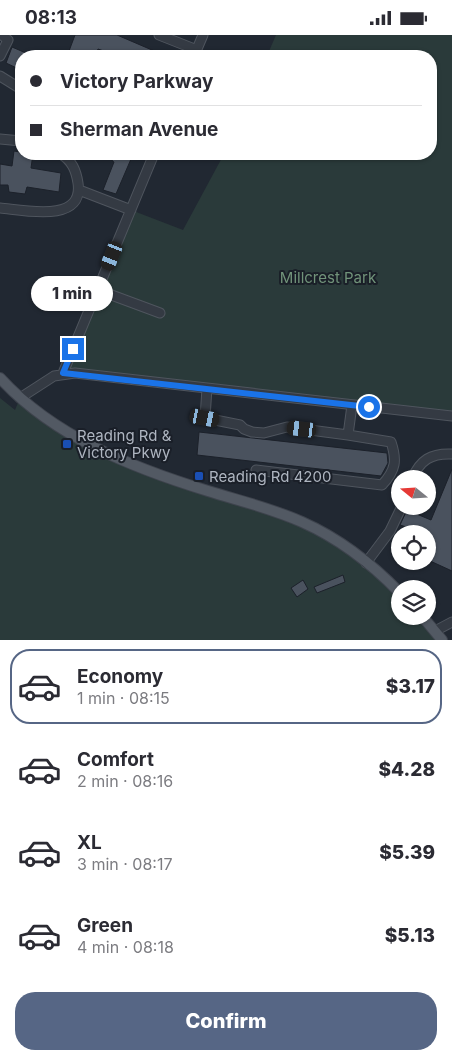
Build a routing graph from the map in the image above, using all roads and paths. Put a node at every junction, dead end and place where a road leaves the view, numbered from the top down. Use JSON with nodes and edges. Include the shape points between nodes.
{"nodes":[{"id":1,"x":2,"y":35,"type":"edge"},
{"id":2,"x":159,"y":35,"type":"edge"},
{"id":3,"x":203,"y":35,"type":"edge"},
{"id":4,"x":189,"y":50,"type":"edge"},
{"id":5,"x":196,"y":50,"type":"edge"},
{"id":6,"x":0,"y":56,"type":"edge"},
{"id":7,"x":0,"y":76,"type":"edge"},
{"id":8,"x":15,"y":85,"type":"edge"},
{"id":9,"x":0,"y":139,"type":"edge"},
{"id":10,"x":15,"y":140,"type":"edge"},
{"id":11,"x":70,"y":160,"type":"edge"},
{"id":12,"x":150,"y":160,"type":"edge"},
{"id":13,"x":79,"y":191,"type":"junction"},
{"id":14,"x":0,"y":209,"type":"edge"},
{"id":15,"x":130,"y":210,"type":"junction"},
{"id":16,"x":98,"y":290,"type":"junction"},
{"id":17,"x":160,"y":313,"type":"dead end"},
{"id":18,"x":63,"y":373,"type":"junction"},
{"id":19,"x":0,"y":378,"type":"edge"},
{"id":20,"x":208,"y":388,"type":"junction"},
{"id":21,"x":20,"y":398,"type":"junction"},
{"id":22,"x":352,"y":405,"type":"junction"},
{"id":23,"x":452,"y":416,"type":"edge"},
{"id":24,"x":348,"y":435,"type":"junction"},
{"id":25,"x":452,"y":454,"type":"edge"},
{"id":26,"x":256,"y":470,"type":"dead end"},
{"id":27,"x":417,"y":470,"type":"edge"},
{"id":28,"x":398,"y":515,"type":"edge"},
{"id":29,"x":366,"y":563,"type":"junction"},
{"id":30,"x":391,"y":585,"type":"edge"},
{"id":31,"x":452,"y":622,"type":"edge"},
{"id":32,"x":430,"y":625,"type":"edge"},
{"id":33,"x":435,"y":631,"type":"junction"},
{"id":34,"x":442,"y":640,"type":"edge"}],
"edges":[{"from":1,"to":6,"type":"street","via":[[8,40]]},
{"from":2,"to":4,"type":"street"},
{"from":3,"to":5,"type":"street"},
{"from":7,"to":8,"type":"street"},
{"from":9,"to":10,"type":"street"},
{"from":11,"to":13,"type":"street","via":[[77,175]]},
{"from":12,"to":15,"type":"street"},
{"from":13,"to":14,"type":"street","via":[[72,204],[51,213]]},
{"from":13,"to":15,"type":"street"},
{"from":15,"to":16,"type":"street"},
{"from":16,"to":17,"type":"street"},
{"from":16,"to":18,"type":"street"},
{"from":18,"to":20,"type":"street"},
{"from":18,"to":21,"type":"street"},
{"from":19,"to":21,"type":"main road"},
{"from":20,"to":22,"type":"street"},
{"from":20,"to":24,"type":"street","via":[[205,418],[240,425],[252,432],[264,433],[287,427]]},
{"from":21,"to":29,"type":"main road","via":[[83,441],[120,460],[278,512],[328,536]]},
{"from":22,"to":23,"type":"street"},
{"from":22,"to":24,"type":"street"},
{"from":24,"to":26,"type":"street","via":[[392,441],[396,463],[392,475],[382,485]]},
{"from":25,"to":27,"type":"street","via":[[436,454],[422,461]]},
{"from":28,"to":29,"type":"street"},
{"from":29,"to":30,"type":"main road"},
{"from":31,"to":33,"type":"street"},
{"from":32,"to":33,"type":"main road"},
{"from":33,"to":34,"type":"main road"}]}
